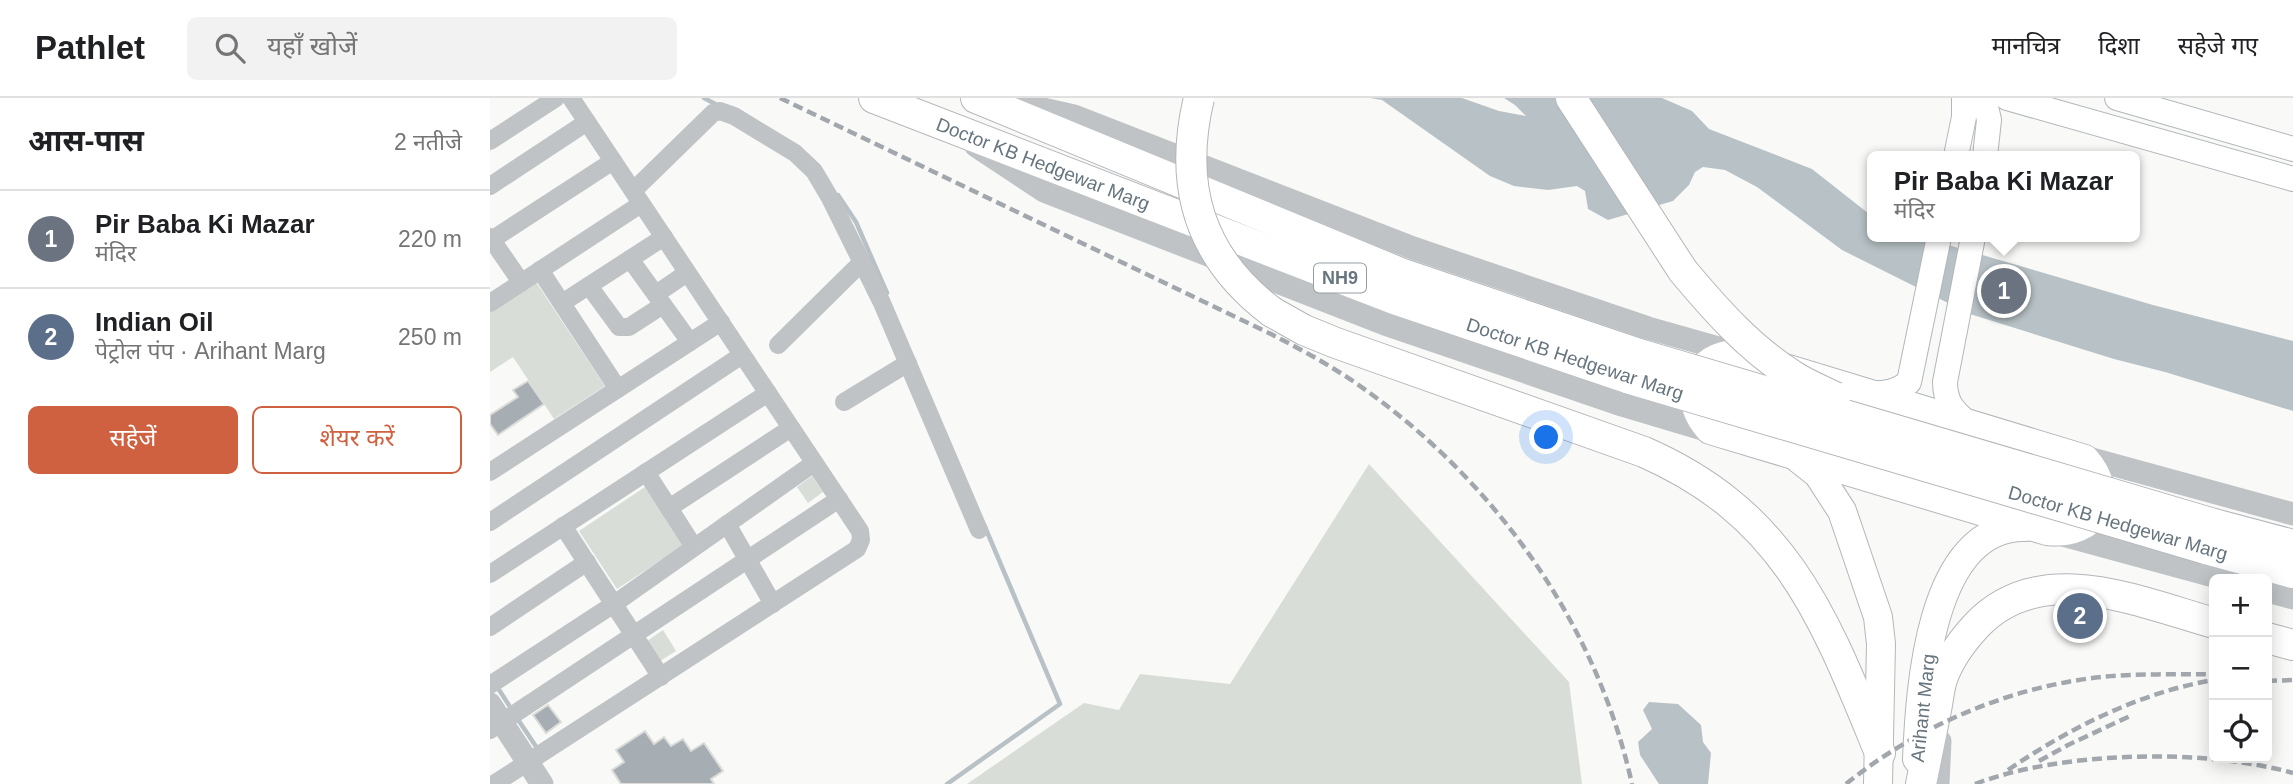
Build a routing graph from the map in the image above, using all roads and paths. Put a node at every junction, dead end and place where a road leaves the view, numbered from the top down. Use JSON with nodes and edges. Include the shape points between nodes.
{"nodes":[{"id":1,"x":556,"y":98,"type":"edge"},
{"id":2,"x":571,"y":98,"type":"edge"},
{"id":3,"x":874,"y":98,"type":"edge"},
{"id":4,"x":976,"y":98,"type":"edge"},
{"id":5,"x":992,"y":98,"type":"edge"},
{"id":6,"x":1199,"y":98,"type":"edge"},
{"id":7,"x":1571,"y":98,"type":"edge"},
{"id":8,"x":1964,"y":98,"type":"edge"},
{"id":9,"x":1983,"y":98,"type":"edge"},
{"id":10,"x":2007,"y":98,"type":"edge"},
{"id":11,"x":2118,"y":98,"type":"edge"},
{"id":12,"x":587,"y":122,"type":"junction"},
{"id":13,"x":950,"y":129,"type":"junction"},
{"id":14,"x":490,"y":141,"type":"edge"},
{"id":15,"x":2293,"y":149,"type":"edge"},
{"id":16,"x":1957,"y":151,"type":"edge"},
{"id":17,"x":1986,"y":151,"type":"edge"},
{"id":18,"x":612,"y":161,"type":"junction"},
{"id":19,"x":2293,"y":179,"type":"edge"},
{"id":20,"x":490,"y":186,"type":"edge"},
{"id":21,"x":637,"y":197,"type":"junction"},
{"id":22,"x":664,"y":237,"type":"junction"},
{"id":23,"x":491,"y":239,"type":"edge"},
{"id":24,"x":1938,"y":242,"type":"edge"},
{"id":25,"x":1972,"y":242,"type":"edge"},
{"id":26,"x":630,"y":259,"type":"junction"},
{"id":27,"x":862,"y":262,"type":"junction"},
{"id":28,"x":540,"y":270,"type":"junction"},
{"id":29,"x":687,"y":273,"type":"junction"},
{"id":30,"x":521,"y":282,"type":"junction"},
{"id":31,"x":589,"y":286,"type":"junction"},
{"id":32,"x":659,"y":300,"type":"junction"},
{"id":33,"x":490,"y":303,"type":"edge"},
{"id":34,"x":562,"y":303,"type":"junction"},
{"id":35,"x":721,"y":322,"type":"junction"},
{"id":36,"x":690,"y":342,"type":"junction"},
{"id":37,"x":778,"y":345,"type":"dead end"},
{"id":38,"x":742,"y":355,"type":"junction"},
{"id":39,"x":1749,"y":357,"type":"junction"},
{"id":40,"x":908,"y":363,"type":"junction"},
{"id":41,"x":1635,"y":367,"type":"junction"},
{"id":42,"x":618,"y":389,"type":"junction"},
{"id":43,"x":1860,"y":390,"type":"junction"},
{"id":44,"x":768,"y":393,"type":"junction"},
{"id":45,"x":844,"y":402,"type":"dead end"},
{"id":46,"x":1968,"y":423,"type":"junction"},
{"id":47,"x":791,"y":428,"type":"junction"},
{"id":48,"x":1722,"y":435,"type":"junction"},
{"id":49,"x":1918,"y":436,"type":"junction"},
{"id":50,"x":2017,"y":437,"type":"junction"},
{"id":51,"x":2071,"y":453,"type":"junction"},
{"id":52,"x":1787,"y":454,"type":"junction"},
{"id":53,"x":814,"y":463,"type":"junction"},
{"id":54,"x":1827,"y":466,"type":"junction"},
{"id":55,"x":490,"y":472,"type":"edge"},
{"id":56,"x":646,"y":472,"type":"junction"},
{"id":57,"x":839,"y":499,"type":"junction"},
{"id":58,"x":669,"y":508,"type":"junction"},
{"id":59,"x":2293,"y":514,"type":"edge"},
{"id":60,"x":1993,"y":515,"type":"junction"},
{"id":61,"x":490,"y":522,"type":"edge"},
{"id":62,"x":727,"y":524,"type":"junction"},
{"id":63,"x":564,"y":526,"type":"junction"},
{"id":64,"x":2043,"y":529,"type":"junction"},
{"id":65,"x":979,"y":530,"type":"dead end"},
{"id":66,"x":2293,"y":545,"type":"edge"},
{"id":67,"x":694,"y":547,"type":"junction"},
{"id":68,"x":748,"y":559,"type":"junction"},
{"id":69,"x":587,"y":562,"type":"junction"},
{"id":70,"x":2293,"y":573,"type":"edge"},
{"id":71,"x":490,"y":575,"type":"edge"},
{"id":72,"x":2209,"y":575,"type":"edge"},
{"id":73,"x":2272,"y":592,"type":"edge"},
{"id":74,"x":2293,"y":598,"type":"edge"},
{"id":75,"x":614,"y":604,"type":"junction"},
{"id":76,"x":773,"y":604,"type":"junction"},
{"id":77,"x":2209,"y":622,"type":"edge"},
{"id":78,"x":490,"y":626,"type":"edge"},
{"id":79,"x":634,"y":635,"type":"junction"},
{"id":80,"x":2272,"y":639,"type":"edge"},
{"id":81,"x":2293,"y":645,"type":"edge"},
{"id":82,"x":660,"y":677,"type":"junction"},
{"id":83,"x":1942,"y":679,"type":"junction"},
{"id":84,"x":490,"y":685,"type":"edge"},
{"id":85,"x":494,"y":719,"type":"edge"},
{"id":86,"x":1880,"y":753,"type":"junction"},
{"id":87,"x":528,"y":762,"type":"junction"},
{"id":88,"x":494,"y":784,"type":"edge"},
{"id":89,"x":542,"y":784,"type":"edge"},
{"id":90,"x":1878,"y":784,"type":"edge"},
{"id":91,"x":1918,"y":784,"type":"edge"},
{"id":92,"x":1938,"y":784,"type":"edge"}],
"edges":[{"from":1,"to":14,"type":"street"},
{"from":2,"to":12,"type":"street"},
{"from":3,"to":13,"type":"highway","name":"Doctor KB Hedgewar Marg","number":"NH9"},
{"from":4,"to":41,"type":"highway","name":"Doctor KB Hedgewar Marg","number":"NH9","bridge":true},
{"from":5,"to":39,"type":"street","via":[[1074,116],[1413,248],[1648,328]]},
{"from":6,"to":86,"type":"highway","bridge":true,"via":[[1190,142],[1198,208],[1224,264],[1259,302],[1304,330],[1336,343],[1644,452],[1727,499],[1763,533],[1792,570],[1818,615]]},
{"from":7,"to":49,"type":"highway","bridge":true,"via":[[1683,271],[1724,317],[1793,376]]},
{"from":8,"to":16,"type":"main road"},
{"from":9,"to":17,"type":"main road","via":[[1989,120]]},
{"from":10,"to":19,"type":"main road"},
{"from":11,"to":15,"type":"main road"},
{"from":12,"to":18,"type":"street"},
{"from":12,"to":20,"type":"street"},
{"from":13,"to":41,"type":"highway","name":"Doctor KB Hedgewar Marg","number":"NH9","bridge":true,"via":[[1394,299]]},
{"from":13,"to":48,"type":"street","via":[[1044,191],[1385,324]]},
{"from":18,"to":21,"type":"street"},
{"from":18,"to":23,"type":"street"},
{"from":21,"to":22,"type":"street"},
{"from":21,"to":27,"type":"street","via":[[713,113],[726,112],[795,153],[814,171]]},
{"from":21,"to":28,"type":"street"},
{"from":22,"to":26,"type":"street"},
{"from":22,"to":29,"type":"street"},
{"from":23,"to":30,"type":"street"},
{"from":24,"to":43,"type":"main road","via":[[1909,382],[1890,392]]},
{"from":25,"to":46,"type":"main road","via":[[1945,395]]},
{"from":26,"to":31,"type":"street"},
{"from":26,"to":32,"type":"street"},
{"from":27,"to":37,"type":"street"},
{"from":27,"to":40,"type":"street"},
{"from":28,"to":30,"type":"street"},
{"from":28,"to":34,"type":"street"},
{"from":29,"to":32,"type":"street"},
{"from":29,"to":35,"type":"street"},
{"from":30,"to":33,"type":"street"},
{"from":31,"to":32,"type":"street","via":[[619,327],[629,327]]},
{"from":31,"to":34,"type":"street"},
{"from":32,"to":36,"type":"street"},
{"from":34,"to":42,"type":"street"},
{"from":35,"to":36,"type":"street"},
{"from":35,"to":38,"type":"street"},
{"from":36,"to":42,"type":"street"},
{"from":38,"to":44,"type":"street"},
{"from":38,"to":61,"type":"street"},
{"from":39,"to":43,"type":"main road"},
{"from":39,"to":48,"type":"main road","via":[[1723,355],[1711,361],[1695,382],[1695,408],[1710,430]]},
{"from":40,"to":45,"type":"street"},
{"from":40,"to":65,"type":"street"},
{"from":41,"to":49,"type":"highway","name":"Doctor KB Hedgewar Marg","bridge":true},
{"from":41,"to":70,"type":"highway","name":"Doctor KB Hedgewar Marg","bridge":true},
{"from":42,"to":55,"type":"street"},
{"from":43,"to":46,"type":"main road"},
{"from":43,"to":54,"type":"main road"},
{"from":44,"to":47,"type":"street"},
{"from":44,"to":56,"type":"street"},
{"from":46,"to":50,"type":"main road"},
{"from":47,"to":53,"type":"street"},
{"from":47,"to":58,"type":"street"},
{"from":48,"to":52,"type":"main road"},
{"from":49,"to":66,"type":"highway","name":"Doctor KB Hedgewar Marg","bridge":true},
{"from":50,"to":51,"type":"main road"},
{"from":50,"to":60,"type":"main road"},
{"from":51,"to":59,"type":"street"},
{"from":51,"to":64,"type":"main road","name":"Arihant Marg","via":[[2095,470],[2101,498],[2091,518],[2074,531]]},
{"from":52,"to":54,"type":"main road"},
{"from":52,"to":86,"type":"main road","name":"Arihant Marg","via":[[1818,474],[1842,511],[1869,587],[1881,644]]},
{"from":53,"to":57,"type":"street"},
{"from":53,"to":62,"type":"street"},
{"from":54,"to":60,"type":"main road"},
{"from":56,"to":58,"type":"street"},
{"from":56,"to":63,"type":"street"},
{"from":57,"to":68,"type":"street"},
{"from":57,"to":76,"type":"street","via":[[860,531],[857,549]]},
{"from":58,"to":67,"type":"street"},
{"from":60,"to":64,"type":"main road"},
{"from":62,"to":67,"type":"street"},
{"from":62,"to":68,"type":"street"},
{"from":63,"to":69,"type":"street"},
{"from":63,"to":71,"type":"street"},
{"from":64,"to":72,"type":"street"},
{"from":64,"to":91,"type":"main road","name":"Arihant Marg","via":[[2012,528],[1987,537],[1967,555],[1945,593],[1924,662]]},
{"from":67,"to":75,"type":"street"},
{"from":68,"to":76,"type":"street"},
{"from":68,"to":79,"type":"street"},
{"from":69,"to":75,"type":"street"},
{"from":69,"to":78,"type":"street"},
{"from":73,"to":74,"type":"street"},
{"from":75,"to":79,"type":"street"},
{"from":75,"to":84,"type":"street"},
{"from":76,"to":82,"type":"street"},
{"from":77,"to":83,"type":"highway","via":[[2108,594],[2054,588],[1985,616],[1967,635]]},
{"from":79,"to":82,"type":"street"},
{"from":79,"to":85,"type":"street"},
{"from":80,"to":81,"type":"highway"},
{"from":82,"to":87,"type":"street"},
{"from":83,"to":91,"type":"highway"},
{"from":83,"to":92,"type":"street"},
{"from":85,"to":87,"type":"street"},
{"from":86,"to":90,"type":"main road","name":"Arihant Marg"},
{"from":87,"to":88,"type":"street"},
{"from":87,"to":89,"type":"street"}]}
